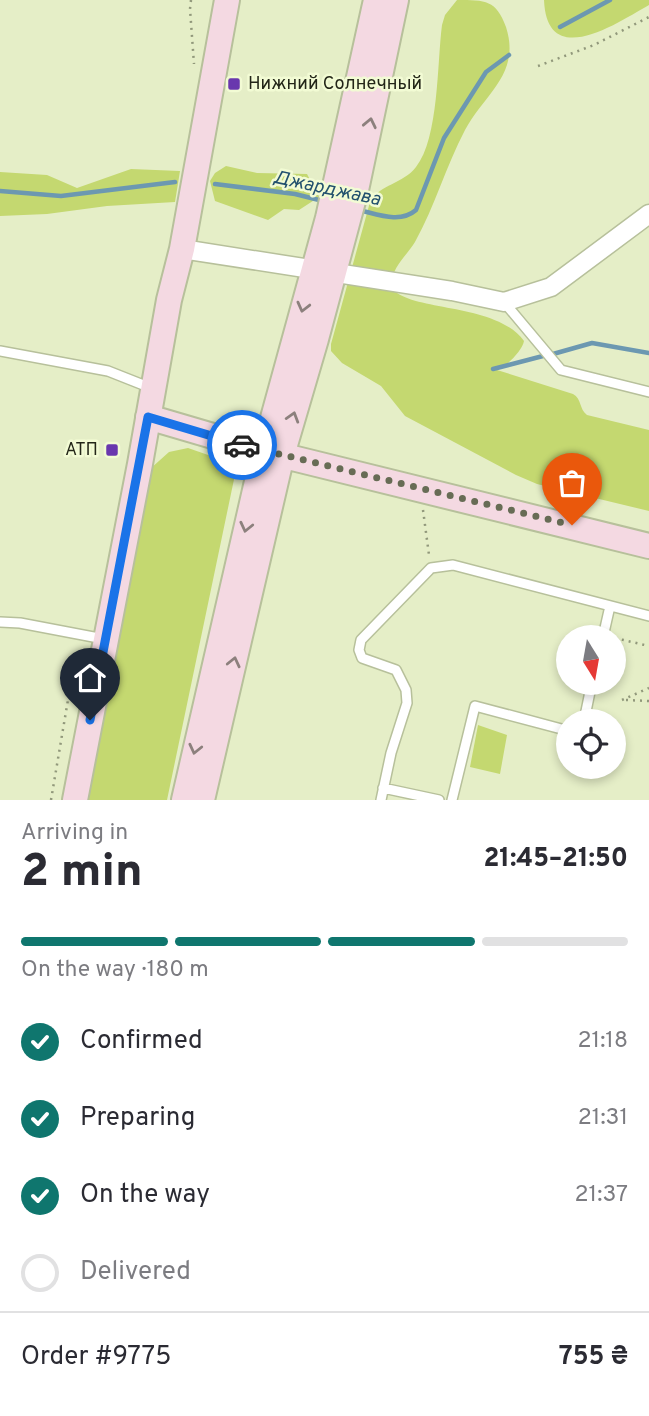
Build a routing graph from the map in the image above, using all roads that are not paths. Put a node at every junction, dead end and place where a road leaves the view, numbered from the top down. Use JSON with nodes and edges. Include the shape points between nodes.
{"nodes":[{"id":1,"x":228,"y":0,"type":"edge"},
{"id":2,"x":376,"y":0,"type":"edge"},
{"id":3,"x":396,"y":0,"type":"edge"},
{"id":4,"x":346,"y":188,"type":"junction"},
{"id":5,"x":649,"y":214,"type":"edge"},
{"id":6,"x":182,"y":250,"type":"junction"},
{"id":7,"x":323,"y":272,"type":"junction"},
{"id":8,"x":505,"y":302,"type":"junction"},
{"id":9,"x":0,"y":351,"type":"edge"},
{"id":10,"x":153,"y":389,"type":"junction"},
{"id":11,"x":649,"y":392,"type":"edge"},
{"id":12,"x":148,"y":417,"type":"junction"},
{"id":13,"x":273,"y":453,"type":"junction"},
{"id":14,"x":649,"y":546,"type":"edge"},
{"id":15,"x":610,"y":606,"type":"junction"},
{"id":16,"x":649,"y":616,"type":"edge"},
{"id":17,"x":0,"y":622,"type":"edge"},
{"id":18,"x":606,"y":625,"type":"edge"},
{"id":19,"x":99,"y":638,"type":"junction"},
{"id":20,"x":556,"y":728,"type":"edge"},
{"id":21,"x":383,"y":788,"type":"junction"},
{"id":22,"x":75,"y":800,"type":"edge"},
{"id":23,"x":184,"y":800,"type":"edge"},
{"id":24,"x":202,"y":800,"type":"edge"},
{"id":25,"x":381,"y":800,"type":"edge"},
{"id":26,"x":439,"y":800,"type":"edge"},
{"id":27,"x":452,"y":800,"type":"edge"}],
"edges":[{"from":1,"to":6,"type":"main road"},
{"from":2,"to":4,"type":"main road"},
{"from":4,"to":3,"type":"main road","one_way":true},
{"from":4,"to":7,"type":"main road"},
{"from":5,"to":8,"type":"street","via":[[551,287]]},
{"from":6,"to":7,"type":"street"},
{"from":6,"to":10,"type":"main road"},
{"from":7,"to":8,"type":"street"},
{"from":7,"to":13,"type":"main road","via":[[316,339]]},
{"from":8,"to":11,"type":"lane","via":[[561,370]]},
{"from":9,"to":10,"type":"lane","via":[[108,371]]},
{"from":10,"to":12,"type":"main road"},
{"from":12,"to":13,"type":"main road"},
{"from":12,"to":19,"type":"main road"},
{"from":13,"to":14,"type":"main road"},
{"from":13,"to":23,"type":"main road","one_way":true},
{"from":24,"to":13,"type":"main road","one_way":true},
{"from":15,"to":16,"type":"lane"},
{"from":15,"to":18,"type":"lane"},
{"from":15,"to":21,"type":"lane","via":[[453,565],[431,568],[361,640],[362,658],[396,670],[406,690],[407,703]]},
{"from":17,"to":19,"type":"lane"},
{"from":19,"to":22,"type":"main road"},
{"from":20,"to":27,"type":"lane","via":[[475,706]]},
{"from":21,"to":25,"type":"lane"},
{"from":21,"to":26,"type":"lane"}]}
